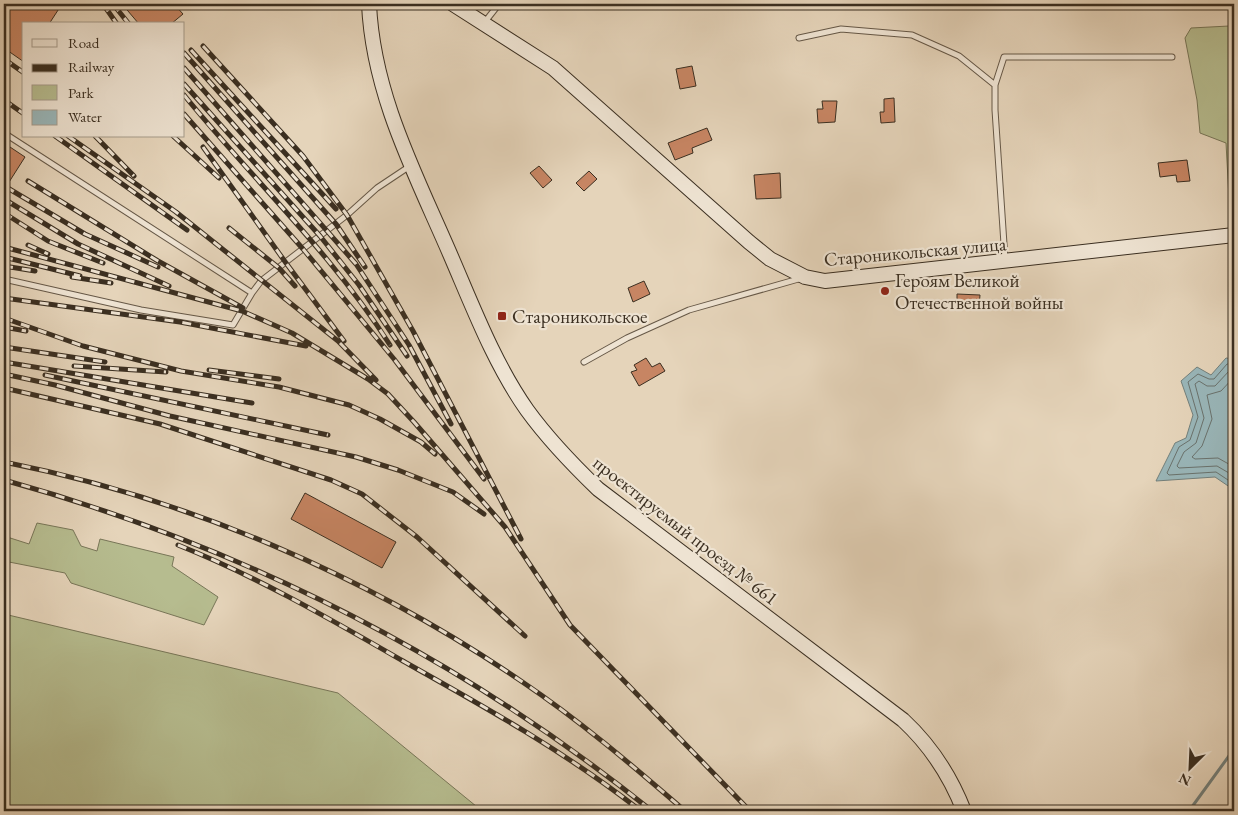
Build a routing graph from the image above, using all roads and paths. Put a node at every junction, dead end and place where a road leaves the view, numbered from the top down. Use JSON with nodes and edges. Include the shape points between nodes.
{"nodes":[{"id":1,"x":369,"y":4,"type":"edge"},
{"id":2,"x":453,"y":4,"type":"edge"},
{"id":3,"x":499,"y":4,"type":"edge"},
{"id":4,"x":1206,"y":4,"type":"edge"},
{"id":5,"x":1234,"y":9,"type":"edge"},
{"id":6,"x":483,"y":23,"type":"junction"},
{"id":7,"x":799,"y":38,"type":"dead end"},
{"id":8,"x":1172,"y":57,"type":"dead end"},
{"id":9,"x":995,"y":85,"type":"junction"},
{"id":10,"x":4,"y":133,"type":"edge"},
{"id":11,"x":410,"y":166,"type":"junction"},
{"id":12,"x":1234,"y":235,"type":"edge"},
{"id":13,"x":1006,"y":262,"type":"junction"},
{"id":14,"x":805,"y":277,"type":"junction"},
{"id":15,"x":4,"y":279,"type":"edge"},
{"id":16,"x":252,"y":293,"type":"junction"},
{"id":17,"x":584,"y":362,"type":"dead end"},
{"id":18,"x":964,"y":811,"type":"edge"}],
"edges":[{"from":1,"to":11,"type":"main road","name":"проектируемый проезд № 661","via":[[380,82]]},
{"from":2,"to":6,"type":"main road","name":"Староникольская улица"},
{"from":3,"to":6,"type":"lane"},
{"from":4,"to":5,"type":"path"},
{"from":6,"to":14,"type":"main road","name":"Староникольская улица","via":[[552,68],[749,242],[782,266]]},
{"from":7,"to":9,"type":"lane","via":[[841,29],[912,35],[959,56]]},
{"from":8,"to":9,"type":"lane","via":[[1004,57]]},
{"from":9,"to":13,"type":"lane"},
{"from":10,"to":16,"type":"lane"},
{"from":11,"to":16,"type":"lane","via":[[377,188],[261,281]]},
{"from":11,"to":18,"type":"main road","name":"проектируемый проезд № 661","via":[[492,350],[526,409],[562,455],[632,516],[903,720],[942,764]]},
{"from":12,"to":13,"type":"main road","name":"Староникольская улица"},
{"from":13,"to":14,"type":"main road","name":"Староникольская улица","via":[[825,281]]},
{"from":14,"to":17,"type":"lane","via":[[690,310],[627,338]]},
{"from":15,"to":16,"type":"lane","via":[[141,310],[233,325]]}]}
